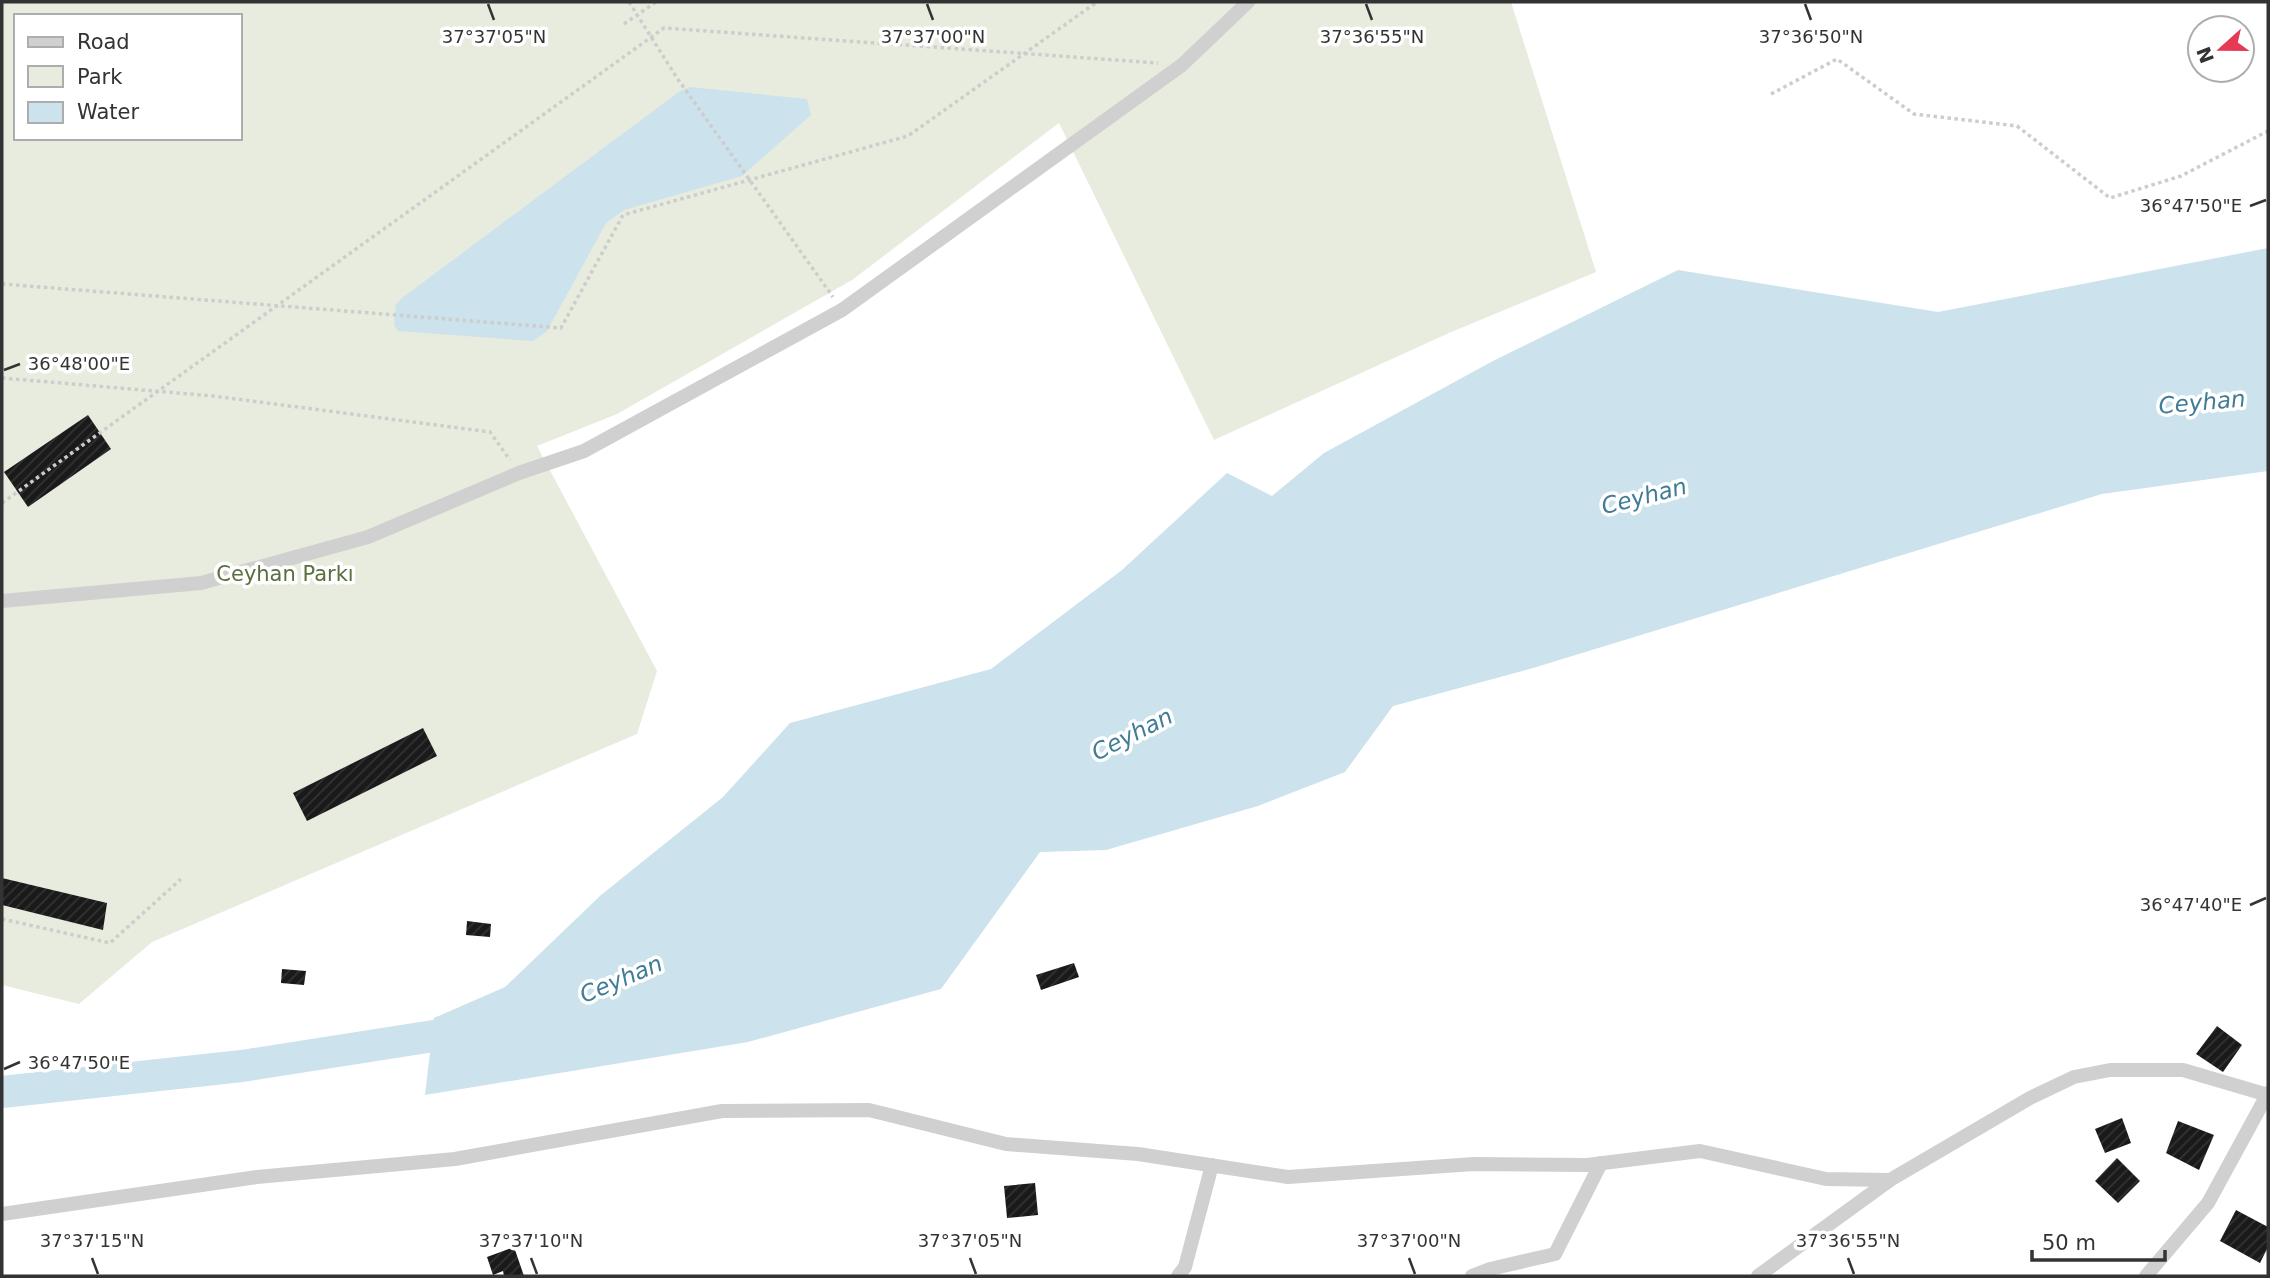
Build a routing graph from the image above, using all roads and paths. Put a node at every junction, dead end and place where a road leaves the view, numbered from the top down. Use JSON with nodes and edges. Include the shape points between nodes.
{"nodes":[{"id":1,"x":629,"y":2,"type":"edge"},
{"id":2,"x":656,"y":2,"type":"edge"},
{"id":3,"x":1097,"y":2,"type":"edge"},
{"id":4,"x":1248,"y":2,"type":"edge"},
{"id":5,"x":638,"y":15,"type":"junction"},
{"id":6,"x":624,"y":24,"type":"dead end"},
{"id":7,"x":650,"y":37,"type":"junction"},
{"id":8,"x":1024,"y":52,"type":"junction"},
{"id":9,"x":1182,"y":65,"type":"junction"},
{"id":10,"x":1771,"y":94,"type":"dead end"},
{"id":11,"x":2268,"y":131,"type":"edge"},
{"id":12,"x":751,"y":180,"type":"junction"},
{"id":13,"x":2,"y":284,"type":"edge"},
{"id":14,"x":276,"y":306,"type":"junction"},
{"id":15,"x":842,"y":310,"type":"junction"},
{"id":16,"x":2,"y":378,"type":"edge"},
{"id":17,"x":159,"y":391,"type":"junction"},
{"id":18,"x":519,"y":473,"type":"junction"},
{"id":19,"x":2,"y":503,"type":"edge"},
{"id":20,"x":2,"y":601,"type":"edge"},
{"id":21,"x":181,"y":880,"type":"dead end"},
{"id":22,"x":2,"y":919,"type":"edge"},
{"id":23,"x":2268,"y":1094,"type":"edge"},
{"id":24,"x":1601,"y":1163,"type":"junction"},
{"id":25,"x":1212,"y":1165,"type":"junction"},
{"id":26,"x":1890,"y":1180,"type":"junction"},
{"id":27,"x":2,"y":1214,"type":"edge"},
{"id":28,"x":1178,"y":1276,"type":"edge"},
{"id":29,"x":1472,"y":1276,"type":"edge"},
{"id":30,"x":1758,"y":1276,"type":"edge"},
{"id":31,"x":2146,"y":1276,"type":"edge"}],
"edges":[{"from":1,"to":5,"type":"path"},
{"from":2,"to":5,"type":"path"},
{"from":3,"to":8,"type":"path"},
{"from":4,"to":9,"type":"street"},
{"from":5,"to":6,"type":"path"},
{"from":5,"to":7,"type":"path"},
{"from":7,"to":8,"type":"path","via":[[664,27]]},
{"from":7,"to":12,"type":"path"},
{"from":7,"to":14,"type":"path"},
{"from":8,"to":9,"type":"path"},
{"from":8,"to":12,"type":"path","via":[[908,136]]},
{"from":9,"to":15,"type":"street"},
{"from":10,"to":11,"type":"path","via":[[1837,59],[1914,114],[2017,126],[2110,198],[2181,176]]},
{"from":12,"to":14,"type":"path","via":[[623,215],[561,328]]},
{"from":12,"to":15,"type":"path"},
{"from":13,"to":14,"type":"path"},
{"from":14,"to":17,"type":"path"},
{"from":15,"to":18,"type":"street","via":[[584,451]]},
{"from":16,"to":17,"type":"path"},
{"from":17,"to":18,"type":"path","via":[[490,432]]},
{"from":17,"to":19,"type":"path"},
{"from":18,"to":20,"type":"street","via":[[368,537],[201,583]]},
{"from":21,"to":22,"type":"path","via":[[110,943]]},
{"from":23,"to":26,"type":"street","via":[[2183,1070],[2110,1070],[2074,1077]]},
{"from":23,"to":31,"type":"street","via":[[2208,1203]]},
{"from":24,"to":25,"type":"street","via":[[1474,1164],[1287,1177]]},
{"from":24,"to":26,"type":"street","via":[[1700,1151],[1826,1179]]},
{"from":24,"to":29,"type":"street","via":[[1555,1254]]},
{"from":25,"to":27,"type":"street","via":[[1006,1144],[869,1110],[722,1111],[456,1159],[257,1177]]},
{"from":25,"to":28,"type":"street","via":[[1185,1267]]},
{"from":26,"to":30,"type":"street"}]}
